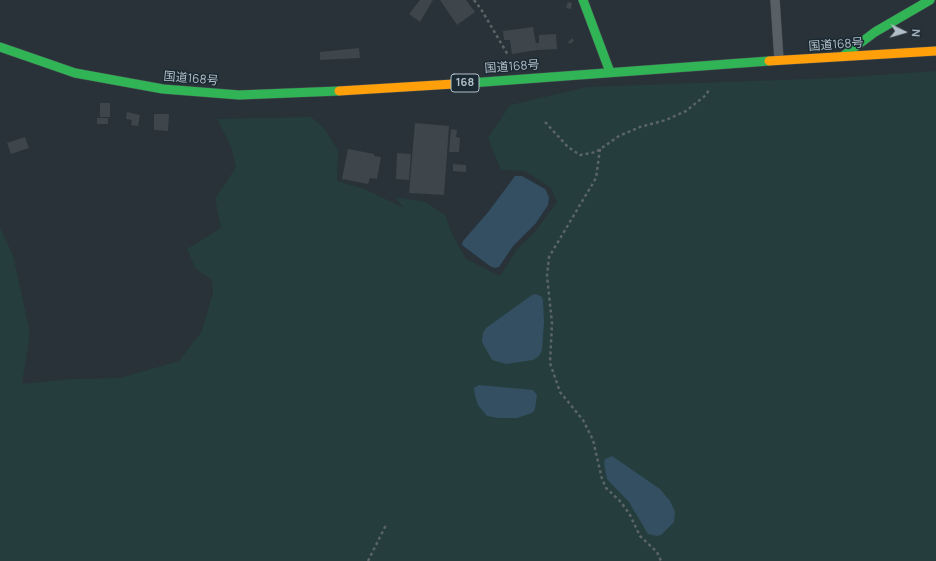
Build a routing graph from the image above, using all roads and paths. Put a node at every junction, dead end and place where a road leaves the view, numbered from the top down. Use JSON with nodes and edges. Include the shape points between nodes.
{"nodes":[{"id":1,"x":474,"y":0,"type":"edge"},
{"id":2,"x":583,"y":0,"type":"edge"},
{"id":3,"x":775,"y":0,"type":"edge"},
{"id":4,"x":930,"y":0,"type":"edge"},
{"id":5,"x":0,"y":47,"type":"edge"},
{"id":6,"x":936,"y":51,"type":"edge"},
{"id":7,"x":843,"y":56,"type":"junction"},
{"id":8,"x":779,"y":60,"type":"junction"},
{"id":9,"x":719,"y":64,"type":"junction"},
{"id":10,"x":610,"y":72,"type":"junction"},
{"id":11,"x":516,"y":79,"type":"junction"},
{"id":12,"x":545,"y":122,"type":"dead end"},
{"id":13,"x":600,"y":149,"type":"junction"},
{"id":14,"x":386,"y":525,"type":"dead end"},
{"id":15,"x":368,"y":561,"type":"edge"},
{"id":16,"x":661,"y":561,"type":"edge"}],
"edges":[{"from":1,"to":11,"type":"path","via":[[505,48]]},
{"from":2,"to":10,"type":"main road"},
{"from":3,"to":8,"type":"lane"},
{"from":4,"to":7,"type":"main road","via":[[875,32]]},
{"from":5,"to":11,"type":"main road","name":"国道168号","number":"168","via":[[75,73],[163,89],[239,95],[417,87]]},
{"from":6,"to":7,"type":"main road","name":"国道168号","number":"168"},
{"from":7,"to":8,"type":"main road","name":"国道168号","number":"168"},
{"from":8,"to":9,"type":"main road","name":"国道168号","number":"168"},
{"from":9,"to":10,"type":"main road","name":"国道168号","number":"168"},
{"from":9,"to":13,"type":"path","via":[[715,81],[706,94],[686,111],[619,136]]},
{"from":10,"to":11,"type":"main road","name":"国道168号","number":"168"},
{"from":12,"to":13,"type":"path","via":[[568,147],[580,155]]},
{"from":13,"to":16,"type":"path","via":[[596,178],[549,256],[547,276],[552,323],[550,363],[560,392],[583,420],[593,440],[606,488],[621,502],[640,536],[657,552]]},
{"from":14,"to":15,"type":"path"}]}
